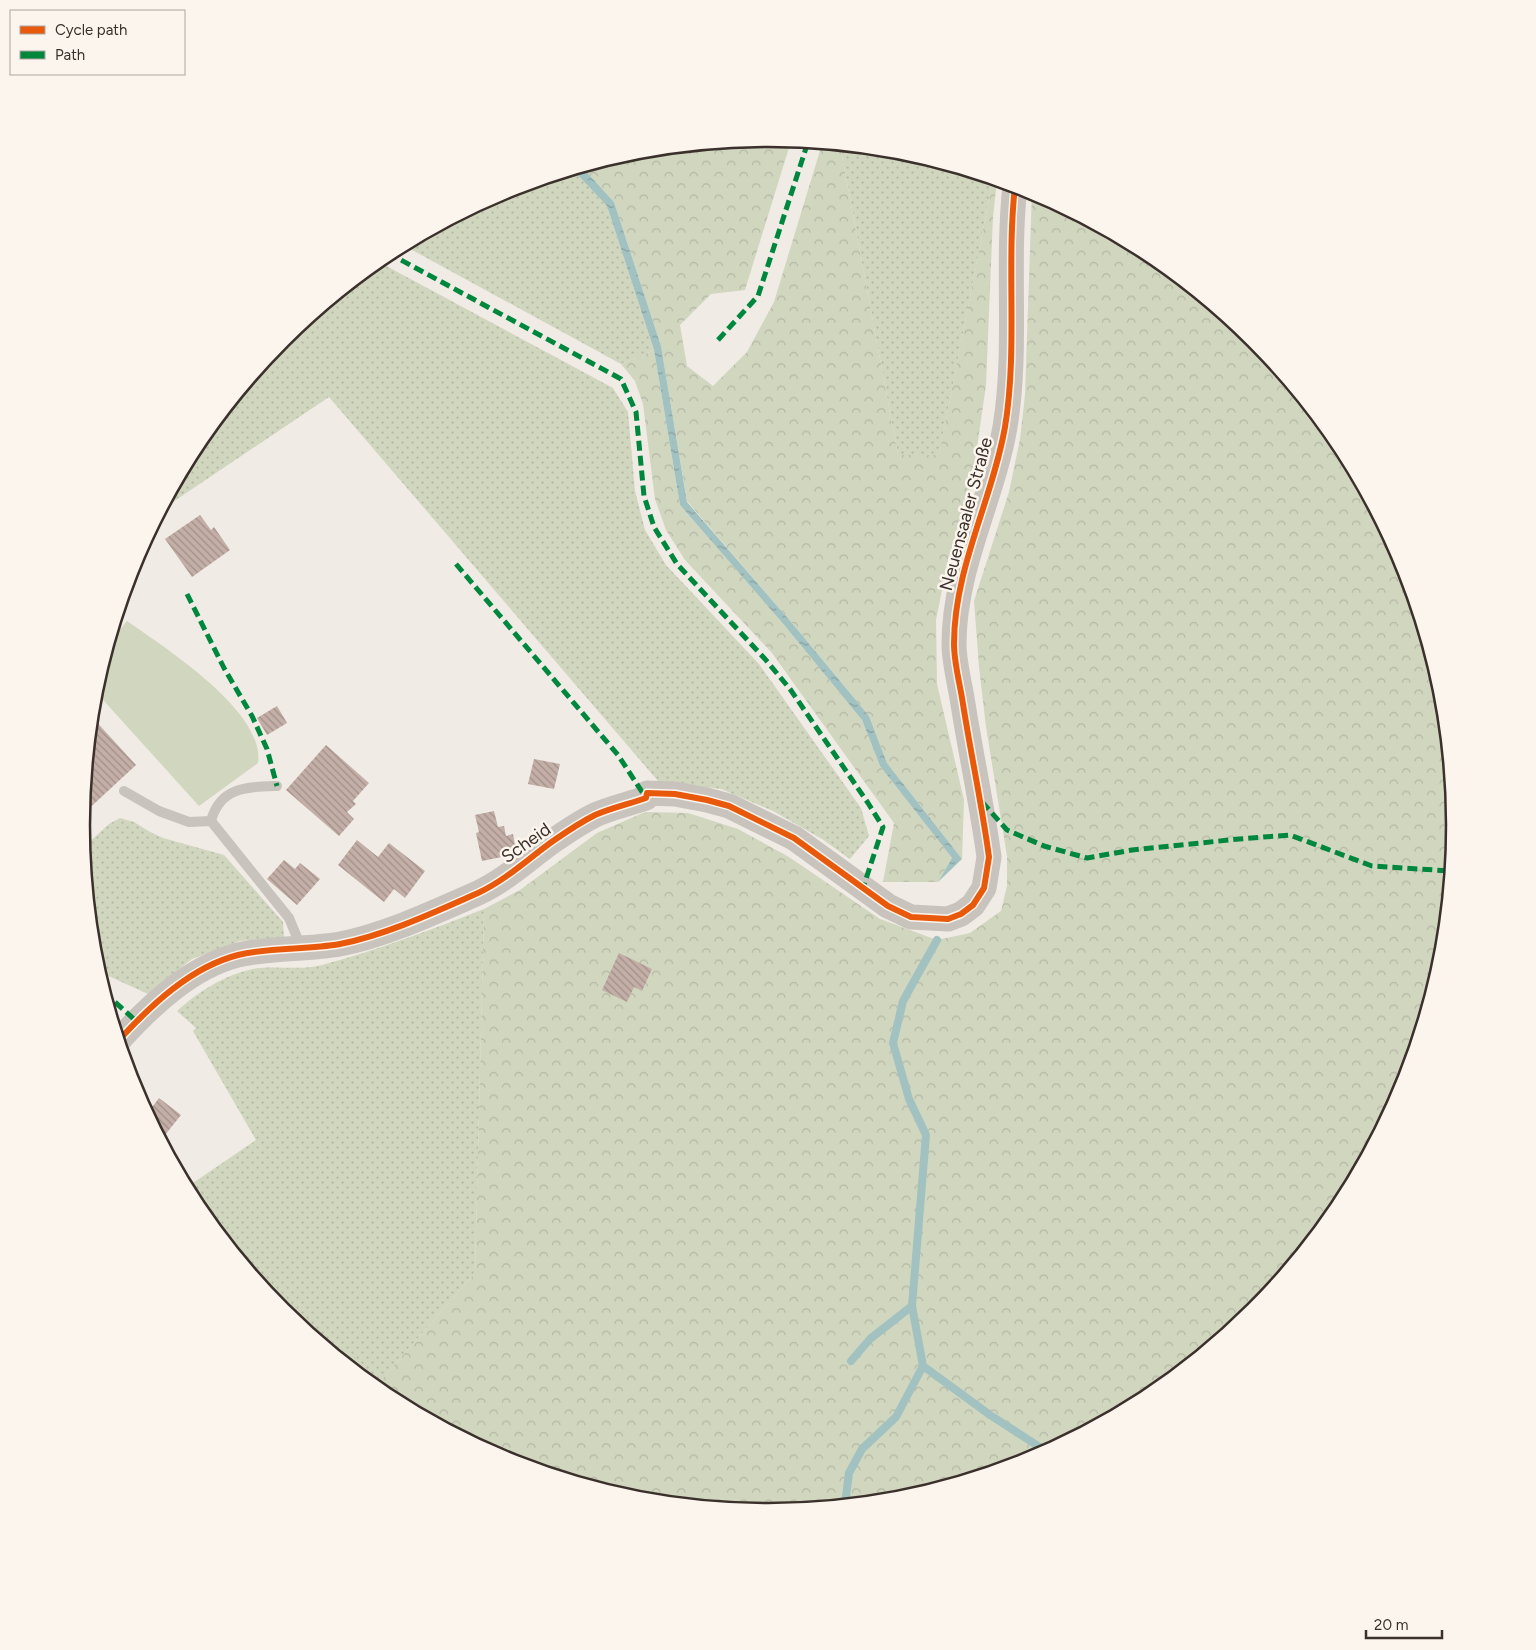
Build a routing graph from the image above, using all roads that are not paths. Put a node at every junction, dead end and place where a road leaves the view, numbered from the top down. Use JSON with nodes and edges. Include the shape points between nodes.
{"nodes":[{"id":1,"x":1014,"y":194,"type":"edge"},
{"id":2,"x":277,"y":786,"type":"dead end"},
{"id":3,"x":124,"y":791,"type":"dead end"},
{"id":4,"x":211,"y":821,"type":"junction"},
{"id":5,"x":948,"y":920,"type":"joint"},
{"id":6,"x":301,"y":947,"type":"junction"},
{"id":7,"x":124,"y":1035,"type":"edge"}],
"edges":[{"from":1,"to":5,"type":"street","name":"Neuensaaler Straße","via":[[1010,385],[1005,426],[998,464],[963,570],[955,609],[954,646],[989,857],[984,888],[978,899],[961,914]]},
{"from":2,"to":4,"type":"lane","via":[[234,790],[214,808]]},
{"from":3,"to":4,"type":"lane","via":[[159,811],[189,822]]},
{"from":4,"to":6,"type":"lane","via":[[289,918]]},
{"from":5,"to":6,"type":"street","name":"Scheid","via":[[911,917],[888,906],[794,838],[729,806],[675,794],[647,793],[646,798],[595,815],[481,892],[368,936],[339,944]]},
{"from":6,"to":7,"type":"street","name":"Scheid","via":[[238,955],[213,964],[169,992]]}]}
